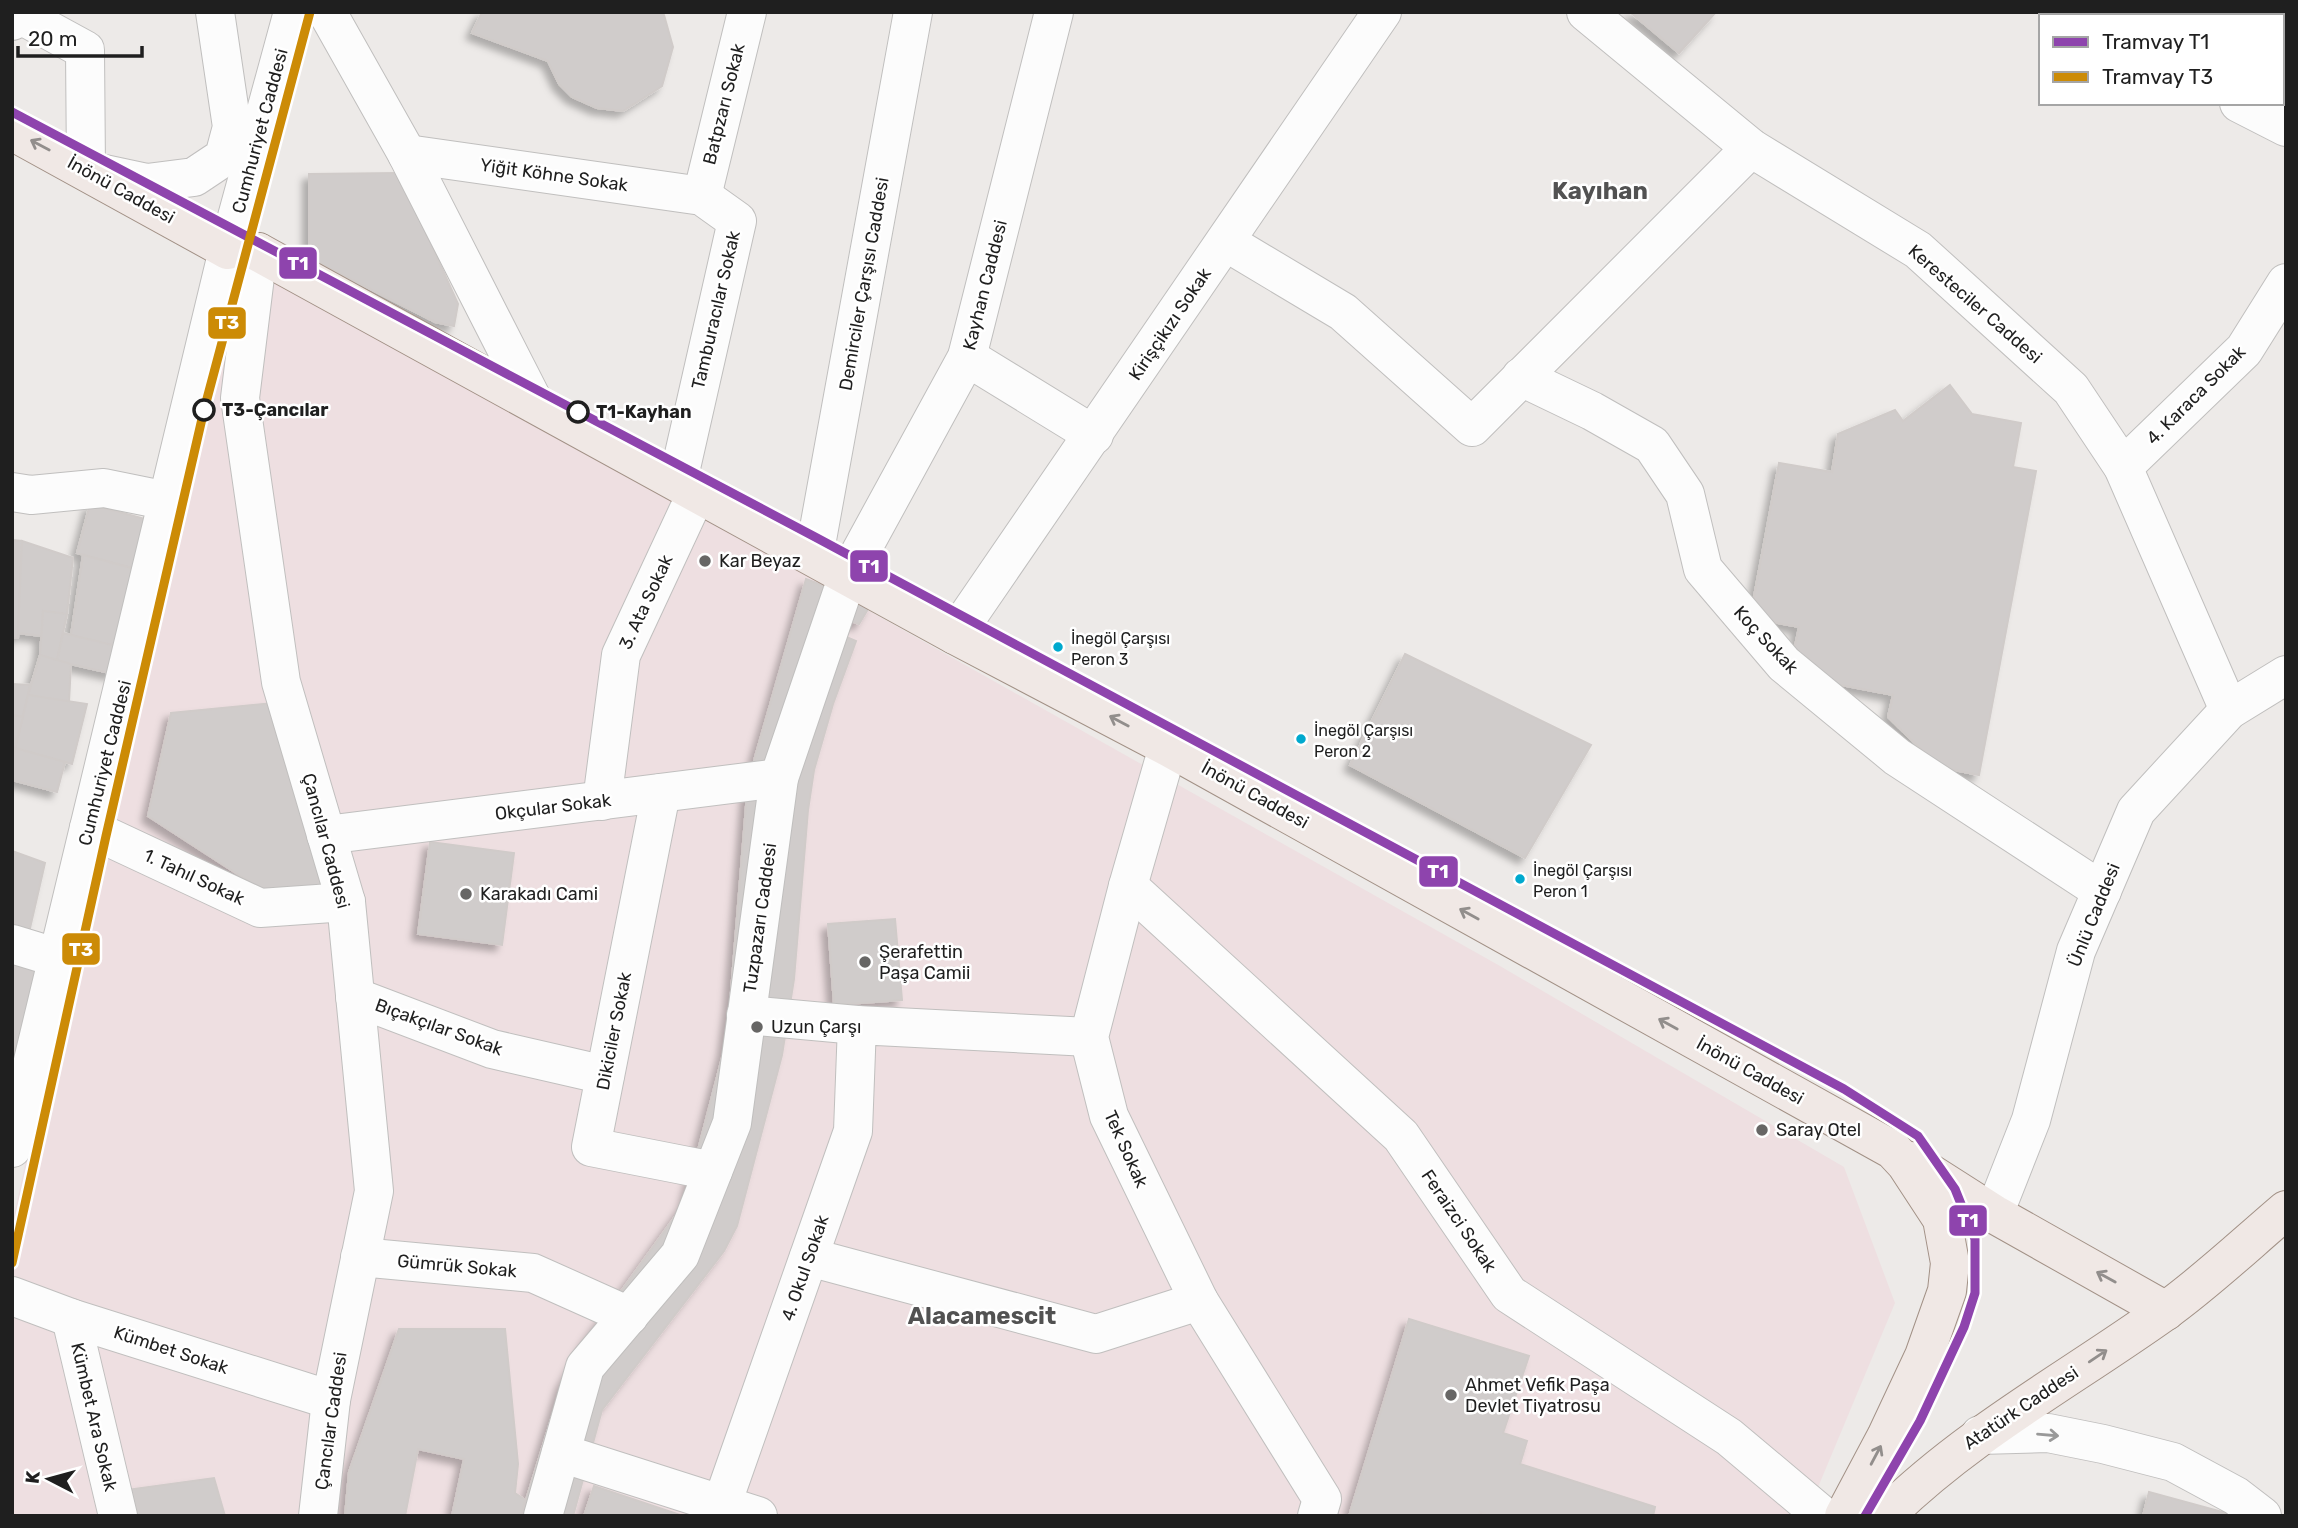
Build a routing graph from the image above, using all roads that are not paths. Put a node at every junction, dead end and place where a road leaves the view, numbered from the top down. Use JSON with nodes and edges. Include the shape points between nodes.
{"nodes":[{"id":1,"x":215,"y":12,"type":"edge"},
{"id":2,"x":293,"y":12,"type":"edge"},
{"id":3,"x":327,"y":12,"type":"edge"},
{"id":4,"x":747,"y":12,"type":"edge"},
{"id":5,"x":913,"y":12,"type":"edge"},
{"id":6,"x":1054,"y":12,"type":"edge"},
{"id":7,"x":1382,"y":12,"type":"edge"},
{"id":8,"x":1586,"y":12,"type":"edge"},
{"id":9,"x":12,"y":20,"type":"edge"},
{"id":10,"x":2243,"y":105,"type":"edge"},
{"id":11,"x":2286,"y":127,"type":"edge"},
{"id":12,"x":12,"y":131,"type":"edge"},
{"id":13,"x":1751,"y":148,"type":"junction"},
{"id":14,"x":407,"y":154,"type":"junction"},
{"id":15,"x":86,"y":170,"type":"junction"},
{"id":16,"x":702,"y":196,"type":"junction"},
{"id":17,"x":1226,"y":242,"type":"junction"},
{"id":18,"x":243,"y":251,"type":"junction"},
{"id":19,"x":2286,"y":283,"type":"edge"},
{"id":20,"x":967,"y":357,"type":"junction"},
{"id":21,"x":1521,"y":377,"type":"junction"},
{"id":22,"x":534,"y":403,"type":"junction"},
{"id":23,"x":1094,"y":435,"type":"junction"},
{"id":24,"x":2123,"y":467,"type":"junction"},
{"id":25,"x":687,"y":487,"type":"junction"},
{"id":26,"x":12,"y":492,"type":"edge"},
{"id":27,"x":168,"y":501,"type":"junction"},
{"id":28,"x":814,"y":556,"type":"junction"},
{"id":29,"x":848,"y":575,"type":"junction"},
{"id":30,"x":955,"y":635,"type":"junction"},
{"id":31,"x":2286,"y":675,"type":"edge"},
{"id":32,"x":2229,"y":710,"type":"junction"},
{"id":33,"x":1168,"y":747,"type":"junction"},
{"id":34,"x":779,"y":778,"type":"junction"},
{"id":35,"x":662,"y":793,"type":"junction"},
{"id":36,"x":603,"y":801,"type":"junction"},
{"id":37,"x":89,"y":828,"type":"junction"},
{"id":38,"x":326,"y":835,"type":"junction"},
{"id":39,"x":1128,"y":886,"type":"junction"},
{"id":40,"x":2102,"y":891,"type":"junction"},
{"id":41,"x":346,"y":902,"type":"junction"},
{"id":42,"x":12,"y":944,"type":"edge"},
{"id":43,"x":58,"y":958,"type":"junction"},
{"id":44,"x":355,"y":997,"type":"junction"},
{"id":45,"x":746,"y":1015,"type":"junction"},
{"id":46,"x":857,"y":1025,"type":"junction"},
{"id":47,"x":1088,"y":1037,"type":"junction"},
{"id":48,"x":606,"y":1075,"type":"junction"},
{"id":49,"x":12,"y":1148,"type":"edge"},
{"id":50,"x":1894,"y":1150,"type":"junction"},
{"id":51,"x":713,"y":1171,"type":"junction"},
{"id":52,"x":2286,"y":1210,"type":"edge"},
{"id":53,"x":1993,"y":1214,"type":"junction"},
{"id":54,"x":360,"y":1257,"type":"junction"},
{"id":55,"x":809,"y":1257,"type":"junction"},
{"id":56,"x":12,"y":1296,"type":"edge"},
{"id":57,"x":1199,"y":1301,"type":"junction"},
{"id":58,"x":2166,"y":1311,"type":"junction"},
{"id":59,"x":629,"y":1316,"type":"junction"},
{"id":60,"x":71,"y":1318,"type":"junction"},
{"id":61,"x":331,"y":1400,"type":"junction"},
{"id":62,"x":1980,"y":1435,"type":"junction"},
{"id":63,"x":561,"y":1453,"type":"junction"},
{"id":64,"x":722,"y":1504,"type":"junction"},
{"id":65,"x":118,"y":1516,"type":"edge"},
{"id":66,"x":318,"y":1516,"type":"edge"},
{"id":67,"x":543,"y":1516,"type":"edge"},
{"id":68,"x":758,"y":1516,"type":"edge"},
{"id":69,"x":1317,"y":1516,"type":"edge"},
{"id":70,"x":1823,"y":1516,"type":"edge"},
{"id":71,"x":1844,"y":1516,"type":"edge"},
{"id":72,"x":1885,"y":1516,"type":"edge"},
{"id":73,"x":2262,"y":1516,"type":"edge"}],
"edges":[{"from":1,"to":15,"type":"street","via":[[232,127],[223,157],[194,177],[147,183]]},
{"from":2,"to":18,"type":"street","name":"Cumhuriyet Caddesi"},
{"from":3,"to":14,"type":"street"},
{"from":4,"to":16,"type":"street","name":"Batpzarı Sokak"},
{"from":5,"to":28,"type":"street","name":"Demirciler Çarşısı Caddesi"},
{"from":6,"to":20,"type":"street","name":"Kayhan Caddesi"},
{"from":7,"to":17,"type":"street","name":"Kirişçikızı Sokak"},
{"from":8,"to":13,"type":"street","name":"Keresteciler Caddesi"},
{"from":9,"to":15,"type":"street","via":[[19,14],[85,50]]},
{"from":10,"to":11,"type":"street"},
{"from":15,"to":12,"type":"main road","name":"İnönü Caddesi","one_way":true},
{"from":13,"to":21,"type":"street"},
{"from":13,"to":24,"type":"street","name":"Keresteciler Caddesi","via":[[1918,250],[2071,389]]},
{"from":14,"to":16,"type":"street","name":"Yiğit Köhne Sokak"},
{"from":14,"to":22,"type":"street"},
{"from":15,"to":18,"type":"main road","name":"İnönü Caddesi"},
{"from":16,"to":25,"type":"street","name":"Tamburacılar Sokak","via":[[737,221]]},
{"from":17,"to":21,"type":"street","via":[[1343,312],[1472,427]]},
{"from":17,"to":23,"type":"street","name":"Kirişçikızı Sokak"},
{"from":18,"to":22,"type":"main road","name":"İnönü Caddesi"},
{"from":18,"to":27,"type":"street","name":"Cumhuriyet Caddesi"},
{"from":18,"to":38,"type":"street","name":"Çancılar Caddesi","via":[[240,398],[281,682]]},
{"from":19,"to":24,"type":"street","name":"4. Karaca Sokak","via":[[2244,350]]},
{"from":20,"to":23,"type":"street"},
{"from":20,"to":29,"type":"street","name":"Kayhan Caddesi"},
{"from":21,"to":40,"type":"street","name":"Koç Sokak","via":[[1652,444],[1685,494],[1703,569],[1784,664],[1897,757]]},
{"from":22,"to":25,"type":"main road","name":"İnönü Caddesi"},
{"from":23,"to":30,"type":"street","name":"Kirişçikızı Sokak"},
{"from":24,"to":32,"type":"street","name":"Keresteciler Caddesi"},
{"from":25,"to":28,"type":"main road","name":"İnönü Caddesi"},
{"from":25,"to":36,"type":"street","name":"3. Ata Sokak","via":[[621,655]]},
{"from":26,"to":27,"type":"street","via":[[31,495],[103,488]]},
{"from":27,"to":37,"type":"street","name":"Cumhuriyet Caddesi"},
{"from":28,"to":29,"type":"main road","name":"İnönü Caddesi"},
{"from":29,"to":30,"type":"main road","name":"İnönü Caddesi"},
{"from":29,"to":34,"type":"street","name":"Tuzpazarı Caddesi"},
{"from":33,"to":30,"type":"main road","name":"İnönü Caddesi","one_way":true},
{"from":31,"to":32,"type":"street","name":"Ünlü Caddesi"},
{"from":32,"to":40,"type":"street","name":"Ünlü Caddesi","via":[[2136,811]]},
{"from":33,"to":39,"type":"street","name":"Tek Sokak"},
{"from":50,"to":33,"type":"main road","name":"İnönü Caddesi","one_way":true},
{"from":34,"to":35,"type":"street","name":"Okçular Sokak"},
{"from":34,"to":45,"type":"street","name":"Tuzpazarı Caddesi"},
{"from":35,"to":36,"type":"street","name":"Okçular Sokak"},
{"from":35,"to":48,"type":"street","name":"Dikiciler Sokak"},
{"from":36,"to":38,"type":"street","name":"Okçular Sokak"},
{"from":37,"to":41,"type":"street","name":"1. Tahıl Sokak","via":[[260,908]]},
{"from":37,"to":43,"type":"street","name":"Cumhuriyet Caddesi"},
{"from":38,"to":41,"type":"street","name":"Çancılar Caddesi"},
{"from":39,"to":47,"type":"street","name":"Tek Sokak"},
{"from":39,"to":70,"type":"street","name":"Feraizci Sokak","via":[[1401,1136],[1510,1294],[1729,1437]]},
{"from":40,"to":53,"type":"street","name":"Ünlü Caddesi","via":[[2076,951],[2031,1120]]},
{"from":41,"to":44,"type":"street","name":"Çancılar Caddesi"},
{"from":42,"to":43,"type":"street"},
{"from":43,"to":49,"type":"street","name":"Cumhuriyet Caddesi"},
{"from":44,"to":48,"type":"street","name":"Bıçakçılar Sokak","via":[[492,1049]]},
{"from":44,"to":54,"type":"street","name":"Çancılar Caddesi","via":[[373,1191]]},
{"from":45,"to":46,"type":"street"},
{"from":45,"to":51,"type":"street","name":"Tuzpazarı Caddesi","via":[[732,1123]]},
{"from":46,"to":47,"type":"street"},
{"from":46,"to":55,"type":"street","name":"4. Okul Sokak","via":[[853,1131]]},
{"from":47,"to":57,"type":"street","name":"Tek Sokak","via":[[1109,1116]]},
{"from":48,"to":51,"type":"street","name":"Dikiciler Sokak","via":[[591,1147]]},
{"from":50,"to":53,"type":"main road"},
{"from":71,"to":50,"type":"main road","name":"İnönü Caddesi","one_way":true,"via":[[1924,1356],[1947,1291],[1950,1263],[1942,1219]]},
{"from":51,"to":59,"type":"street","name":"Tuzpazarı Caddesi","via":[[680,1255]]},
{"from":52,"to":58,"type":"main road","name":"Atatürk Caddesi"},
{"from":58,"to":53,"type":"main road","one_way":true},
{"from":54,"to":59,"type":"street","name":"Gümrük Sokak","via":[[533,1273]]},
{"from":54,"to":61,"type":"street","name":"Çancılar Caddesi"},
{"from":55,"to":57,"type":"street","via":[[1096,1334]]},
{"from":55,"to":64,"type":"street","name":"4. Okul Sokak"},
{"from":56,"to":60,"type":"street","name":"Kümbet Sokak"},
{"from":57,"to":69,"type":"street","name":"Tek Sokak","via":[[1322,1499]]},
{"from":62,"to":58,"type":"main road","name":"Atatürk Caddesi","one_way":true},
{"from":59,"to":63,"type":"street","name":"Tuzpazarı Caddesi","via":[[585,1367]]},
{"from":60,"to":61,"type":"street","name":"Kümbet Sokak"},
{"from":60,"to":65,"type":"street","name":"Kümbet Ara Sokak"},
{"from":61,"to":66,"type":"street","name":"Çancılar Caddesi"},
{"from":62,"to":72,"type":"main road","name":"Atatürk Caddesi"},
{"from":62,"to":73,"type":"street","one_way":true,"via":[[2048,1433],[2173,1462],[2236,1496]]},
{"from":63,"to":64,"type":"street"},
{"from":63,"to":67,"type":"street","name":"Tuzpazarı Caddesi"},
{"from":64,"to":68,"type":"street"}]}
